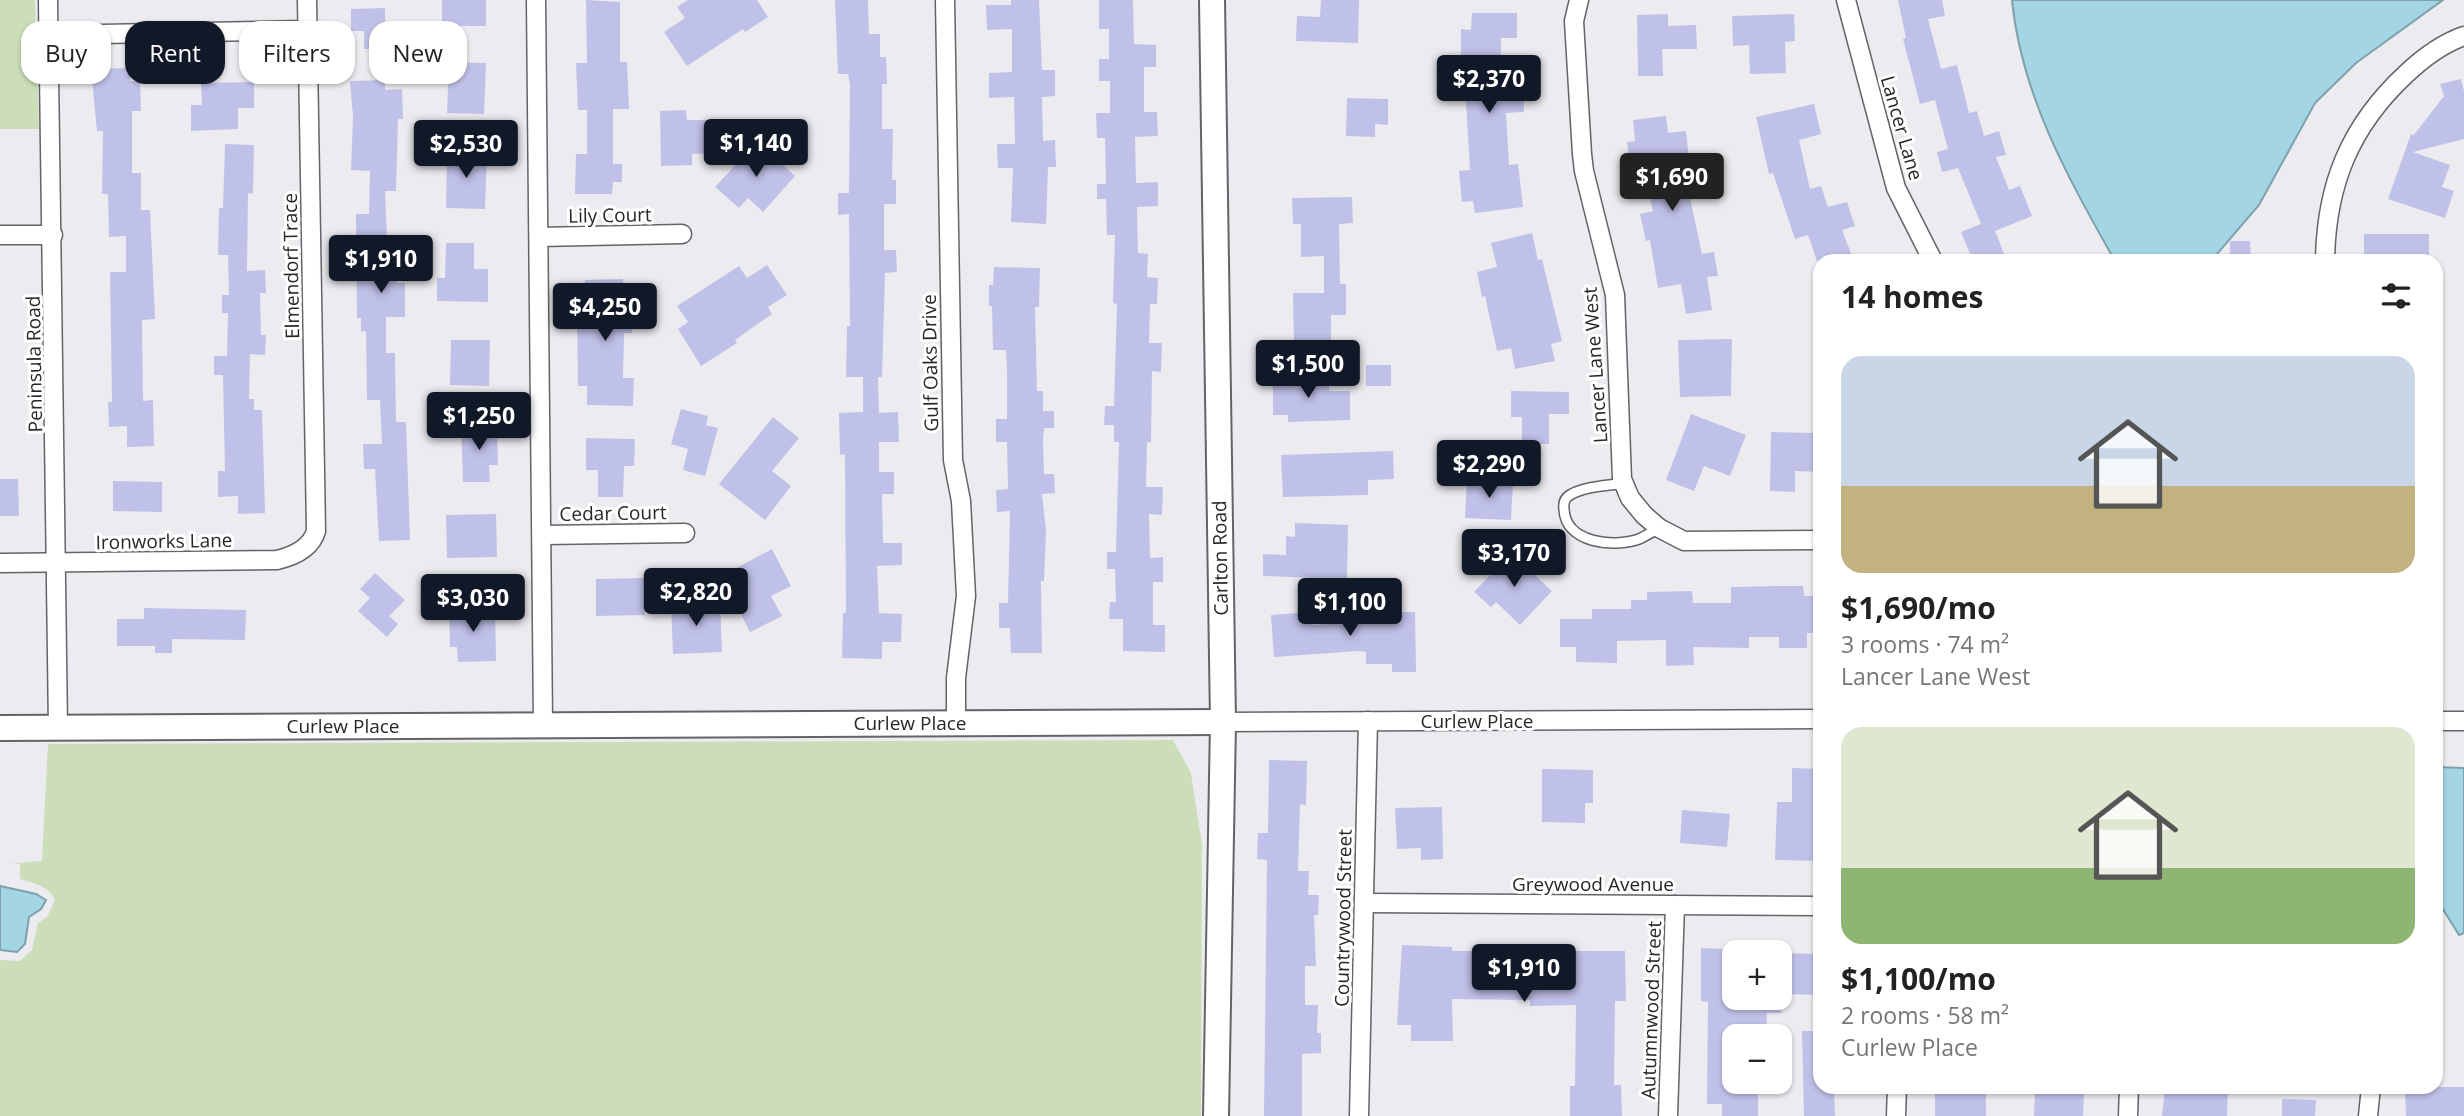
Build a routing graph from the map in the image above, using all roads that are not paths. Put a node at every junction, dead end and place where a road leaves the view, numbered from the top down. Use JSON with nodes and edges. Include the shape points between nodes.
{"nodes":[{"id":1,"x":48,"y":0,"type":"edge"},
{"id":2,"x":307,"y":0,"type":"edge"},
{"id":3,"x":536,"y":0,"type":"edge"},
{"id":4,"x":945,"y":0,"type":"edge"},
{"id":5,"x":1212,"y":0,"type":"edge"},
{"id":6,"x":1579,"y":0,"type":"edge"},
{"id":7,"x":1846,"y":0,"type":"edge"},
{"id":8,"x":50,"y":21,"type":"edge"},
{"id":9,"x":307,"y":21,"type":"edge"},
{"id":10,"x":239,"y":31,"type":"edge"},
{"id":11,"x":111,"y":34,"type":"edge"},
{"id":12,"x":2464,"y":36,"type":"edge"},
{"id":13,"x":51,"y":84,"type":"edge"},
{"id":14,"x":308,"y":84,"type":"edge"},
{"id":15,"x":53,"y":234,"type":"junction"},
{"id":16,"x":682,"y":234,"type":"dead end"},
{"id":17,"x":0,"y":235,"type":"edge"},
{"id":18,"x":539,"y":237,"type":"junction"},
{"id":19,"x":1929,"y":254,"type":"edge"},
{"id":20,"x":2325,"y":254,"type":"edge"},
{"id":21,"x":1623,"y":481,"type":"junction"},
{"id":22,"x":1658,"y":528,"type":"junction"},
{"id":23,"x":316,"y":531,"type":"joint"},
{"id":24,"x":685,"y":533,"type":"dead end"},
{"id":25,"x":542,"y":535,"type":"junction"},
{"id":26,"x":1813,"y":540,"type":"edge"},
{"id":27,"x":0,"y":563,"type":"edge"},
{"id":28,"x":58,"y":563,"type":"junction"},
{"id":29,"x":1813,"y":719,"type":"edge"},
{"id":30,"x":1368,"y":721,"type":"junction"},
{"id":31,"x":2443,"y":721,"type":"edge"},
{"id":32,"x":2464,"y":721,"type":"edge"},
{"id":33,"x":1223,"y":722,"type":"junction"},
{"id":34,"x":956,"y":723,"type":"junction"},
{"id":35,"x":543,"y":725,"type":"junction"},
{"id":36,"x":0,"y":728,"type":"edge"},
{"id":37,"x":58,"y":728,"type":"junction"},
{"id":38,"x":1366,"y":903,"type":"junction"},
{"id":39,"x":1675,"y":905,"type":"junction"},
{"id":40,"x":1813,"y":906,"type":"edge"},
{"id":41,"x":1897,"y":1094,"type":"edge"},
{"id":42,"x":2129,"y":1094,"type":"edge"},
{"id":43,"x":2370,"y":1094,"type":"edge"},
{"id":44,"x":1216,"y":1116,"type":"edge"},
{"id":45,"x":1359,"y":1116,"type":"edge"},
{"id":46,"x":1668,"y":1116,"type":"edge"},
{"id":47,"x":1896,"y":1116,"type":"edge"},
{"id":48,"x":2128,"y":1116,"type":"edge"},
{"id":49,"x":2368,"y":1116,"type":"edge"}],
"edges":[{"from":1,"to":8,"type":"street","name":"Peninsula Road"},
{"from":2,"to":9,"type":"street","name":"Elmendorf Trace"},
{"from":3,"to":18,"type":"street"},
{"from":4,"to":34,"type":"street","name":"Gulf Oaks Drive","via":[[953,460],[961,501],[966,596],[956,678]]},
{"from":5,"to":33,"type":"street","name":"Carlton Road"},
{"from":6,"to":21,"type":"street","name":"Lancer Lane West","via":[[1574,21],[1582,154],[1615,295]]},
{"from":7,"to":19,"type":"street","name":"Lancer Lane","via":[[1896,188]]},
{"from":10,"to":11,"type":"street"},
{"from":12,"to":20,"type":"street","via":[[2422,59],[2379,100],[2351,144],[2332,194]]},
{"from":13,"to":15,"type":"street","name":"Peninsula Road"},
{"from":14,"to":23,"type":"street","name":"Elmendorf Trace"},
{"from":15,"to":17,"type":"street"},
{"from":15,"to":28,"type":"street","name":"Peninsula Road"},
{"from":16,"to":18,"type":"street","name":"Lily Court"},
{"from":18,"to":25,"type":"street"},
{"from":21,"to":22,"type":"street","via":[[1630,498]]},
{"from":21,"to":22,"type":"lane","via":[[1565,499],[1566,520],[1573,532],[1586,539],[1622,543]]},
{"from":22,"to":26,"type":"street","via":[[1684,541]]},
{"from":23,"to":28,"type":"street","name":"Ironworks Lane","via":[[304,548],[277,560]]},
{"from":24,"to":25,"type":"street","name":"Cedar Court"},
{"from":25,"to":35,"type":"street"},
{"from":27,"to":28,"type":"street","name":"Ironworks Lane"},
{"from":28,"to":37,"type":"street","name":"Peninsula Road"},
{"from":29,"to":30,"type":"street","name":"Curlew Place"},
{"from":30,"to":33,"type":"street","name":"Curlew Place"},
{"from":30,"to":38,"type":"street","name":"Countrywood Street"},
{"from":31,"to":32,"type":"street"},
{"from":33,"to":34,"type":"street","name":"Curlew Place"},
{"from":33,"to":44,"type":"street","name":"Carlton Road"},
{"from":34,"to":35,"type":"street","name":"Curlew Place"},
{"from":35,"to":37,"type":"street","name":"Curlew Place"},
{"from":36,"to":37,"type":"street","name":"Curlew Place"},
{"from":38,"to":39,"type":"street","name":"Greywood Avenue"},
{"from":38,"to":45,"type":"street","name":"Countrywood Street"},
{"from":39,"to":40,"type":"street","name":"Greywood Avenue"},
{"from":39,"to":46,"type":"street","name":"Autumnwood Street"},
{"from":41,"to":47,"type":"street"},
{"from":42,"to":48,"type":"street"},
{"from":43,"to":49,"type":"street"}]}
